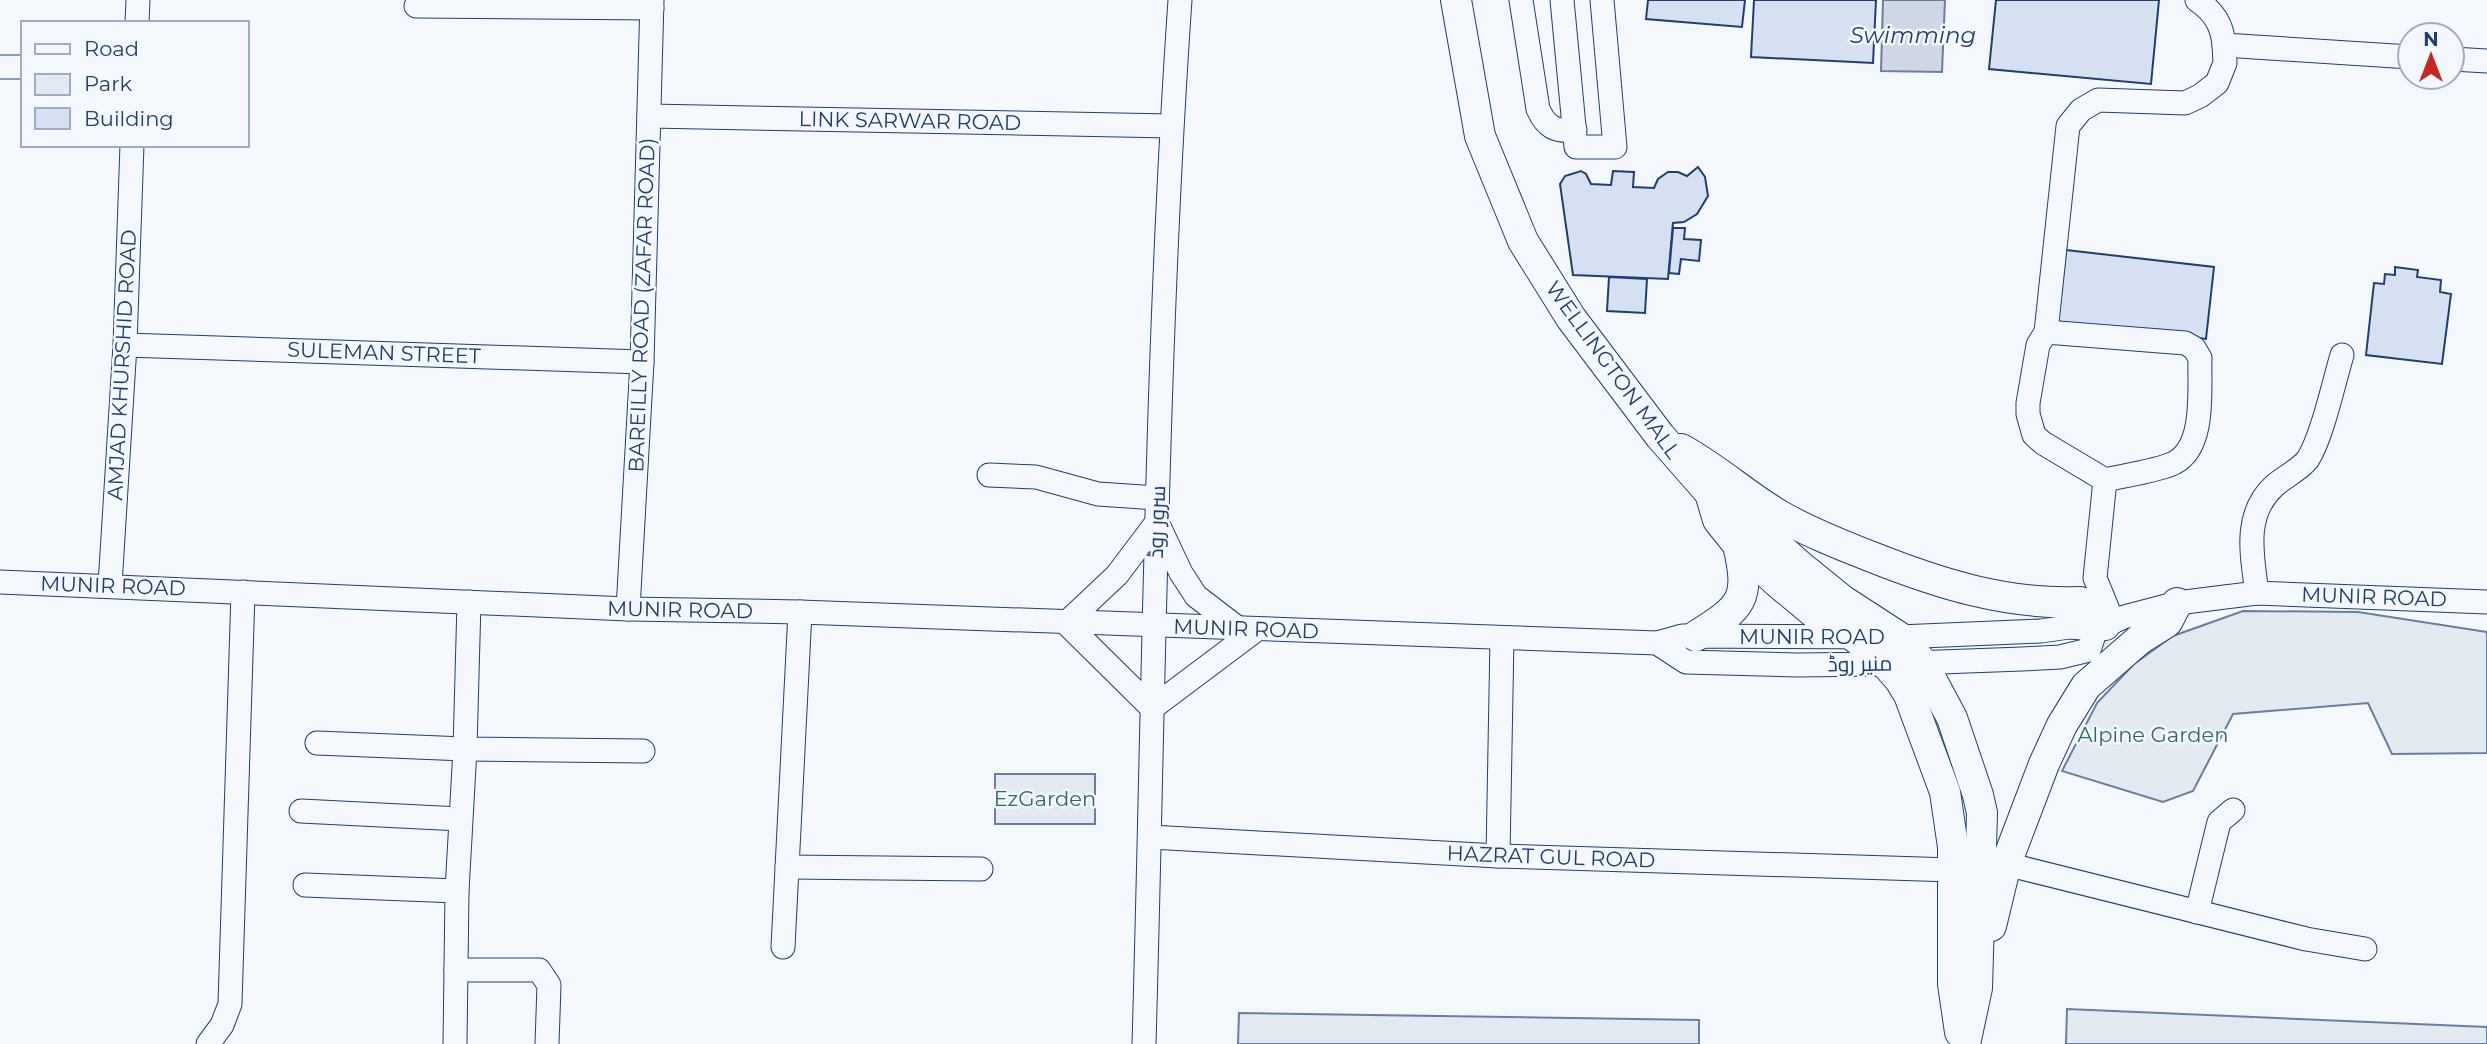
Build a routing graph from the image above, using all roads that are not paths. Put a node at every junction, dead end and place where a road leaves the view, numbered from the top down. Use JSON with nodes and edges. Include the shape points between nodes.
{"nodes":[{"id":1,"x":138,"y":0,"type":"edge"},
{"id":2,"x":1180,"y":0,"type":"edge"},
{"id":3,"x":1456,"y":0,"type":"edge"},
{"id":4,"x":1521,"y":0,"type":"edge"},
{"id":5,"x":1562,"y":0,"type":"edge"},
{"id":6,"x":1602,"y":0,"type":"edge"},
{"id":7,"x":2197,"y":0,"type":"edge"},
{"id":8,"x":652,"y":4,"type":"edge"},
{"id":9,"x":416,"y":6,"type":"dead end"},
{"id":10,"x":137,"y":21,"type":"edge"},
{"id":11,"x":2224,"y":45,"type":"junction"},
{"id":12,"x":2396,"y":56,"type":"edge"},
{"id":13,"x":0,"y":67,"type":"edge"},
{"id":14,"x":21,"y":67,"type":"edge"},
{"id":15,"x":649,"y":116,"type":"junction"},
{"id":16,"x":1171,"y":126,"type":"junction"},
{"id":17,"x":1574,"y":130,"type":"junction"},
{"id":18,"x":132,"y":147,"type":"edge"},
{"id":19,"x":2046,"y":332,"type":"junction"},
{"id":20,"x":125,"y":345,"type":"junction"},
{"id":21,"x":2342,"y":355,"type":"dead end"},
{"id":22,"x":642,"y":362,"type":"junction"},
{"id":23,"x":1660,"y":436,"type":"junction"},
{"id":24,"x":989,"y":475,"type":"dead end"},
{"id":25,"x":2105,"y":480,"type":"junction"},
{"id":26,"x":1710,"y":494,"type":"junction"},
{"id":27,"x":1157,"y":498,"type":"junction"},
{"id":28,"x":1157,"y":522,"type":"junction"},
{"id":29,"x":1738,"y":545,"type":"junction"},
{"id":30,"x":0,"y":582,"type":"edge"},
{"id":31,"x":110,"y":585,"type":"junction"},
{"id":32,"x":243,"y":592,"type":"junction"},
{"id":33,"x":2256,"y":593,"type":"junction"},
{"id":34,"x":469,"y":602,"type":"junction"},
{"id":35,"x":2487,"y":602,"type":"edge"},
{"id":36,"x":2177,"y":603,"type":"junction"},
{"id":37,"x":628,"y":609,"type":"junction"},
{"id":38,"x":800,"y":612,"type":"junction"},
{"id":39,"x":1066,"y":623,"type":"junction"},
{"id":40,"x":1153,"y":626,"type":"junction"},
{"id":41,"x":2104,"y":626,"type":"junction"},
{"id":42,"x":1247,"y":630,"type":"junction"},
{"id":43,"x":1696,"y":636,"type":"junction"},
{"id":44,"x":1855,"y":637,"type":"junction"},
{"id":45,"x":1899,"y":637,"type":"junction"},
{"id":46,"x":1502,"y":638,"type":"junction"},
{"id":47,"x":1657,"y":643,"type":"junction"},
{"id":48,"x":1922,"y":662,"type":"junction"},
{"id":49,"x":1886,"y":664,"type":"junction"},
{"id":50,"x":1152,"y":708,"type":"junction"},
{"id":51,"x":317,"y":743,"type":"dead end"},
{"id":52,"x":465,"y":749,"type":"junction"},
{"id":53,"x":643,"y":751,"type":"dead end"},
{"id":54,"x":2233,"y":810,"type":"dead end"},
{"id":55,"x":301,"y":811,"type":"dead end"},
{"id":56,"x":460,"y":819,"type":"junction"},
{"id":57,"x":1150,"y":836,"type":"junction"},
{"id":58,"x":1498,"y":856,"type":"junction"},
{"id":59,"x":2006,"y":864,"type":"junction"},
{"id":60,"x":787,"y":867,"type":"junction"},
{"id":61,"x":981,"y":869,"type":"dead end"},
{"id":62,"x":1953,"y":870,"type":"junction"},
{"id":63,"x":305,"y":885,"type":"dead end"},
{"id":64,"x":457,"y":891,"type":"junction"},
{"id":65,"x":2197,"y":912,"type":"junction"},
{"id":66,"x":783,"y":947,"type":"dead end"},
{"id":67,"x":2365,"y":949,"type":"dead end"},
{"id":68,"x":1980,"y":951,"type":"junction"},
{"id":69,"x":456,"y":970,"type":"junction"},
{"id":70,"x":211,"y":1043,"type":"edge"},
{"id":71,"x":455,"y":1044,"type":"edge"},
{"id":72,"x":547,"y":1044,"type":"edge"},
{"id":73,"x":1144,"y":1044,"type":"edge"},
{"id":74,"x":1964,"y":1044,"type":"edge"}],
"edges":[{"from":1,"to":10,"type":"street"},
{"from":2,"to":16,"type":"street","name":"سرور روڈ"},
{"from":3,"to":23,"type":"main road","name":"WELLINGTON MALL","via":[[1480,136],[1523,241],[1571,318]]},
{"from":4,"to":17,"type":"street","via":[[1538,109],[1544,122],[1555,130]]},
{"from":5,"to":17,"type":"street"},
{"from":6,"to":17,"type":"street","via":[[1615,147],[1576,147]]},
{"from":7,"to":11,"type":"street","via":[[2218,20]]},
{"from":8,"to":9,"type":"street"},
{"from":8,"to":15,"type":"street","name":"BAREILLY ROAD (ZAFAR ROAD)"},
{"from":11,"to":12,"type":"street"},
{"from":11,"to":19,"type":"street","via":[[2225,63],[2217,83],[2200,96],[2185,103],[2098,100],[2067,125]]},
{"from":13,"to":14,"type":"street"},
{"from":15,"to":16,"type":"street","name":"LINK SARWAR ROAD"},
{"from":15,"to":22,"type":"street","name":"BAREILLY ROAD (ZAFAR ROAD)"},
{"from":16,"to":27,"type":"street","name":"سرور روڈ"},
{"from":18,"to":20,"type":"street","name":"AMJAD KHURSHID ROAD"},
{"from":19,"to":25,"type":"street","via":[[2038,345],[2028,403],[2034,435]]},
{"from":19,"to":25,"type":"street","via":[[2185,343],[2200,358],[2197,435],[2189,451],[2174,463]]},
{"from":20,"to":22,"type":"street","name":"SULEMAN STREET"},
{"from":20,"to":31,"type":"street","name":"AMJAD KHURSHID ROAD"},
{"from":21,"to":33,"type":"street","via":[[2314,447],[2306,461],[2264,496],[2253,520]]},
{"from":22,"to":37,"type":"street","name":"BAREILLY ROAD (ZAFAR ROAD)"},
{"from":23,"to":26,"type":"main road","name":"WELLINGTON MALL"},
{"from":23,"to":41,"type":"main road","via":[[1779,514],[1841,545],[1989,596],[2037,603],[2080,602]]},
{"from":24,"to":27,"type":"street","via":[[1036,477],[1098,494]]},
{"from":25,"to":41,"type":"street","via":[[2095,578]]},
{"from":26,"to":29,"type":"main road","name":"WELLINGTON MALL","via":[[1718,520]]},
{"from":26,"to":45,"type":"main road","name":"WELLINGTON MALL","via":[[1726,500],[1842,600]]},
{"from":27,"to":28,"type":"street","name":"سرور روڈ"},
{"from":28,"to":39,"type":"street","via":[[1117,575]]},
{"from":28,"to":40,"type":"street","name":"سرور روڈ"},
{"from":28,"to":42,"type":"street","via":[[1196,596]]},
{"from":29,"to":43,"type":"main road","via":[[1744,592],[1734,610]]},
{"from":29,"to":44,"type":"main road","name":"WELLINGTON MALL","via":[[1818,616]]},
{"from":30,"to":31,"type":"street","name":"MUNIR ROAD"},
{"from":31,"to":32,"type":"street","name":"MUNIR ROAD"},
{"from":32,"to":34,"type":"street","name":"MUNIR ROAD"},
{"from":32,"to":70,"type":"street","via":[[230,1004]]},
{"from":33,"to":35,"type":"street","name":"MUNIR ROAD"},
{"from":33,"to":36,"type":"street","name":"MUNIR ROAD"},
{"from":34,"to":37,"type":"street","name":"MUNIR ROAD"},
{"from":34,"to":52,"type":"street"},
{"from":36,"to":41,"type":"street","name":"MUNIR ROAD"},
{"from":36,"to":59,"type":"main road","via":[[2167,622],[2131,645],[2086,687],[2044,764]]},
{"from":37,"to":38,"type":"street","name":"MUNIR ROAD"},
{"from":38,"to":39,"type":"street","name":"MUNIR ROAD"},
{"from":38,"to":60,"type":"street"},
{"from":39,"to":40,"type":"street","name":"MUNIR ROAD"},
{"from":39,"to":50,"type":"street"},
{"from":40,"to":42,"type":"street","name":"MUNIR ROAD"},
{"from":40,"to":50,"type":"street","name":"سرور روڈ"},
{"from":41,"to":45,"type":"street","name":"MUNIR ROAD"},
{"from":41,"to":48,"type":"street","name":"منیر روڈ","via":[[2089,650],[2060,657]]},
{"from":42,"to":46,"type":"street","name":"MUNIR ROAD"},
{"from":42,"to":50,"type":"street"},
{"from":43,"to":44,"type":"street","name":"MUNIR ROAD"},
{"from":43,"to":47,"type":"street","name":"MUNIR ROAD"},
{"from":44,"to":45,"type":"street","name":"MUNIR ROAD"},
{"from":44,"to":49,"type":"main road","name":"WELLINGTON MALL"},
{"from":45,"to":48,"type":"main road","name":"WELLINGTON MALL"},
{"from":46,"to":47,"type":"street","name":"MUNIR ROAD"},
{"from":46,"to":58,"type":"street"},
{"from":47,"to":49,"type":"street","name":"منیر روڈ","via":[[1686,662]]},
{"from":48,"to":49,"type":"street","name":"منیر روڈ"},
{"from":48,"to":68,"type":"main road","name":"WELLINGTON MALL","via":[[1952,718],[1978,795],[1983,832]]},
{"from":49,"to":62,"type":"main road","name":"WELLINGTON MALL","via":[[1909,695],[1945,792]]},
{"from":50,"to":57,"type":"street","name":"سرور روڈ"},
{"from":51,"to":52,"type":"street"},
{"from":52,"to":53,"type":"street"},
{"from":52,"to":56,"type":"street"},
{"from":54,"to":65,"type":"street","via":[[2219,822]]},
{"from":55,"to":56,"type":"street"},
{"from":56,"to":64,"type":"street"},
{"from":57,"to":58,"type":"street","name":"HAZRAT GUL ROAD"},
{"from":57,"to":73,"type":"street","name":"سرور روڈ"},
{"from":58,"to":62,"type":"street","name":"HAZRAT GUL ROAD"},
{"from":59,"to":65,"type":"street"},
{"from":59,"to":68,"type":"main road","via":[[1993,920]]},
{"from":60,"to":61,"type":"street"},
{"from":60,"to":66,"type":"street"},
{"from":62,"to":74,"type":"main road","name":"WELLINGTON MALL","via":[[1954,984]]},
{"from":63,"to":64,"type":"street"},
{"from":64,"to":69,"type":"street"},
{"from":65,"to":67,"type":"street"},
{"from":68,"to":74,"type":"main road","via":[[1978,988]]},
{"from":69,"to":71,"type":"street"},
{"from":69,"to":72,"type":"street","via":[[538,970],[549,985]]}]}
